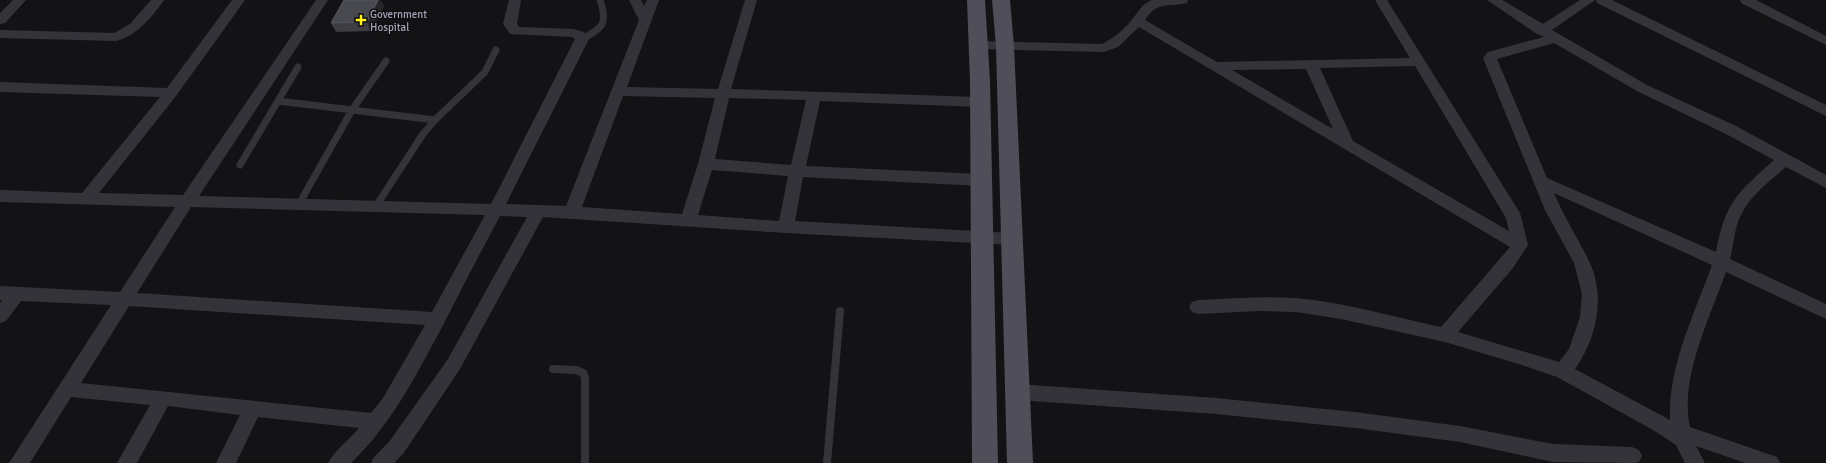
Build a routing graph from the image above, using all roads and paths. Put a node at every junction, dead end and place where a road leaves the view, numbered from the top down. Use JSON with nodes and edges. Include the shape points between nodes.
{"nodes":[{"id":1,"x":20,"y":0,"type":"edge"},
{"id":2,"x":158,"y":0,"type":"edge"},
{"id":3,"x":240,"y":0,"type":"edge"},
{"id":4,"x":322,"y":0,"type":"edge"},
{"id":5,"x":516,"y":0,"type":"edge"},
{"id":6,"x":600,"y":0,"type":"edge"},
{"id":7,"x":635,"y":0,"type":"edge"},
{"id":8,"x":653,"y":0,"type":"edge"},
{"id":9,"x":752,"y":0,"type":"edge"},
{"id":10,"x":976,"y":0,"type":"edge"},
{"id":11,"x":1001,"y":0,"type":"edge"},
{"id":12,"x":1182,"y":0,"type":"edge"},
{"id":13,"x":1381,"y":0,"type":"edge"},
{"id":14,"x":1493,"y":0,"type":"edge"},
{"id":15,"x":1589,"y":0,"type":"edge"},
{"id":16,"x":1602,"y":0,"type":"edge"},
{"id":17,"x":1754,"y":1,"type":"edge"},
{"id":18,"x":0,"y":20,"type":"edge"},
{"id":19,"x":645,"y":20,"type":"junction"},
{"id":20,"x":1138,"y":21,"type":"junction"},
{"id":21,"x":0,"y":34,"type":"edge"},
{"id":22,"x":1549,"y":35,"type":"junction"},
{"id":23,"x":582,"y":39,"type":"junction"},
{"id":24,"x":1826,"y":41,"type":"edge"},
{"id":25,"x":978,"y":45,"type":"junction"},
{"id":26,"x":1005,"y":46,"type":"junction"},
{"id":27,"x":496,"y":50,"type":"dead end"},
{"id":28,"x":386,"y":61,"type":"dead end"},
{"id":29,"x":1419,"y":62,"type":"junction"},
{"id":30,"x":1311,"y":64,"type":"junction"},
{"id":31,"x":1216,"y":66,"type":"junction"},
{"id":32,"x":298,"y":67,"type":"dead end"},
{"id":33,"x":0,"y":86,"type":"edge"},
{"id":34,"x":618,"y":91,"type":"junction"},
{"id":35,"x":170,"y":93,"type":"junction"},
{"id":36,"x":723,"y":94,"type":"junction"},
{"id":37,"x":814,"y":96,"type":"junction"},
{"id":38,"x":278,"y":101,"type":"junction"},
{"id":39,"x":979,"y":102,"type":"junction"},
{"id":40,"x":352,"y":110,"type":"junction"},
{"id":41,"x":1826,"y":111,"type":"edge"},
{"id":42,"x":435,"y":120,"type":"junction"},
{"id":43,"x":1348,"y":145,"type":"junction"},
{"id":44,"x":1785,"y":159,"type":"junction"},
{"id":45,"x":706,"y":164,"type":"junction"},
{"id":46,"x":240,"y":165,"type":"dead end"},
{"id":47,"x":797,"y":171,"type":"junction"},
{"id":48,"x":981,"y":180,"type":"junction"},
{"id":49,"x":1543,"y":182,"type":"junction"},
{"id":50,"x":1826,"y":182,"type":"edge"},
{"id":51,"x":0,"y":196,"type":"edge"},
{"id":52,"x":86,"y":198,"type":"junction"},
{"id":53,"x":187,"y":201,"type":"junction"},
{"id":54,"x":299,"y":204,"type":"junction"},
{"id":55,"x":376,"y":206,"type":"junction"},
{"id":56,"x":503,"y":209,"type":"junction"},
{"id":57,"x":532,"y":211,"type":"junction"},
{"id":58,"x":572,"y":212,"type":"junction"},
{"id":59,"x":688,"y":220,"type":"junction"},
{"id":60,"x":786,"y":227,"type":"junction"},
{"id":61,"x":982,"y":237,"type":"junction"},
{"id":62,"x":1012,"y":239,"type":"junction"},
{"id":63,"x":1520,"y":245,"type":"junction"},
{"id":64,"x":1721,"y":262,"type":"junction"},
{"id":65,"x":8,"y":294,"type":"edge"},
{"id":66,"x":124,"y":299,"type":"junction"},
{"id":67,"x":1198,"y":307,"type":"dead end"},
{"id":68,"x":840,"y":311,"type":"dead end"},
{"id":69,"x":1826,"y":312,"type":"edge"},
{"id":70,"x":0,"y":316,"type":"edge"},
{"id":71,"x":438,"y":319,"type":"junction"},
{"id":72,"x":1445,"y":335,"type":"junction"},
{"id":73,"x":553,"y":369,"type":"dead end"},
{"id":74,"x":1563,"y":371,"type":"junction"},
{"id":75,"x":66,"y":389,"type":"junction"},
{"id":76,"x":1018,"y":392,"type":"junction"},
{"id":77,"x":163,"y":398,"type":"junction"},
{"id":78,"x":253,"y":408,"type":"junction"},
{"id":79,"x":376,"y":422,"type":"junction"},
{"id":80,"x":1681,"y":436,"type":"junction"},
{"id":81,"x":1632,"y":456,"type":"dead end"},
{"id":82,"x":19,"y":463,"type":"edge"},
{"id":83,"x":127,"y":463,"type":"edge"},
{"id":84,"x":226,"y":463,"type":"edge"},
{"id":85,"x":338,"y":463,"type":"edge"},
{"id":86,"x":381,"y":463,"type":"edge"},
{"id":87,"x":585,"y":463,"type":"edge"},
{"id":88,"x":827,"y":463,"type":"edge"},
{"id":89,"x":985,"y":463,"type":"edge"},
{"id":90,"x":1020,"y":463,"type":"edge"},
{"id":91,"x":1695,"y":463,"type":"edge"},
{"id":92,"x":1770,"y":463,"type":"edge"}],
"edges":[{"from":1,"to":18,"type":"street"},
{"from":2,"to":21,"type":"street","via":[[134,28],[116,37]]},
{"from":3,"to":35,"type":"street"},
{"from":4,"to":53,"type":"street"},
{"from":5,"to":23,"type":"street","via":[[510,24],[515,31],[573,33],[580,35]]},
{"from":6,"to":23,"type":"lane","via":[[605,21],[603,26]]},
{"from":7,"to":19,"type":"street"},
{"from":8,"to":19,"type":"street"},
{"from":9,"to":36,"type":"street"},
{"from":10,"to":25,"type":"main road"},
{"from":11,"to":26,"type":"main road"},
{"from":12,"to":20,"type":"street","via":[[1154,3],[1147,7]]},
{"from":13,"to":29,"type":"street"},
{"from":14,"to":22,"type":"street"},
{"from":15,"to":22,"type":"street"},
{"from":16,"to":41,"type":"street"},
{"from":17,"to":24,"type":"street"},
{"from":19,"to":34,"type":"street"},
{"from":20,"to":26,"type":"street","via":[[1113,44],[1104,48]]},
{"from":20,"to":31,"type":"street"},
{"from":22,"to":44,"type":"street","via":[[1642,88]]},
{"from":22,"to":49,"type":"street","via":[[1490,58]]},
{"from":23,"to":56,"type":"street"},
{"from":25,"to":26,"type":"street"},
{"from":25,"to":39,"type":"main road"},
{"from":26,"to":62,"type":"main road"},
{"from":27,"to":42,"type":"lane","via":[[485,72]]},
{"from":28,"to":40,"type":"lane"},
{"from":29,"to":30,"type":"street"},
{"from":29,"to":63,"type":"street","via":[[1514,217]]},
{"from":30,"to":31,"type":"street"},
{"from":30,"to":43,"type":"street"},
{"from":31,"to":43,"type":"street"},
{"from":32,"to":38,"type":"lane"},
{"from":33,"to":35,"type":"street"},
{"from":34,"to":36,"type":"street"},
{"from":34,"to":58,"type":"street"},
{"from":35,"to":52,"type":"street"},
{"from":36,"to":37,"type":"street"},
{"from":36,"to":45,"type":"street"},
{"from":37,"to":39,"type":"street"},
{"from":37,"to":47,"type":"street"},
{"from":38,"to":40,"type":"lane"},
{"from":38,"to":46,"type":"lane"},
{"from":39,"to":48,"type":"main road"},
{"from":40,"to":42,"type":"lane"},
{"from":40,"to":54,"type":"lane"},
{"from":42,"to":55,"type":"lane"},
{"from":43,"to":63,"type":"street"},
{"from":44,"to":50,"type":"street"},
{"from":44,"to":64,"type":"street","via":[[1747,194],[1734,212]]},
{"from":45,"to":47,"type":"street"},
{"from":45,"to":59,"type":"street"},
{"from":47,"to":48,"type":"street"},
{"from":47,"to":60,"type":"street"},
{"from":48,"to":61,"type":"main road"},
{"from":49,"to":64,"type":"street"},
{"from":49,"to":74,"type":"street","via":[[1553,210],[1582,263],[1590,294],[1589,316],[1583,335],[1577,352]]},
{"from":51,"to":52,"type":"street"},
{"from":52,"to":53,"type":"street"},
{"from":53,"to":54,"type":"street"},
{"from":53,"to":66,"type":"street"},
{"from":54,"to":55,"type":"street"},
{"from":55,"to":56,"type":"street"},
{"from":56,"to":57,"type":"street"},
{"from":56,"to":71,"type":"street"},
{"from":57,"to":58,"type":"street"},
{"from":57,"to":86,"type":"street","via":[[454,364],[396,448]]},
{"from":58,"to":59,"type":"street"},
{"from":59,"to":60,"type":"street"},
{"from":60,"to":61,"type":"street"},
{"from":61,"to":62,"type":"street"},
{"from":61,"to":89,"type":"main road"},
{"from":62,"to":76,"type":"main road"},
{"from":63,"to":72,"type":"street"},
{"from":64,"to":69,"type":"street"},
{"from":64,"to":80,"type":"street","via":[[1681,382]]},
{"from":65,"to":66,"type":"street"},
{"from":65,"to":70,"type":"street"},
{"from":66,"to":71,"type":"street"},
{"from":66,"to":75,"type":"street"},
{"from":67,"to":72,"type":"street","via":[[1296,305],[1341,312]]},
{"from":68,"to":88,"type":"lane"},
{"from":71,"to":79,"type":"street","via":[[390,404]]},
{"from":72,"to":74,"type":"street"},
{"from":73,"to":87,"type":"lane","via":[[576,370],[583,373],[585,378]]},
{"from":74,"to":80,"type":"street"},
{"from":75,"to":77,"type":"street"},
{"from":75,"to":82,"type":"street"},
{"from":76,"to":81,"type":"street","via":[[1216,406],[1355,420],[1460,434],[1552,453]]},
{"from":76,"to":90,"type":"main road"},
{"from":77,"to":78,"type":"street"},
{"from":77,"to":83,"type":"street"},
{"from":78,"to":79,"type":"street"},
{"from":78,"to":84,"type":"street"},
{"from":79,"to":85,"type":"street"},
{"from":80,"to":91,"type":"street"},
{"from":80,"to":92,"type":"street"}]}
